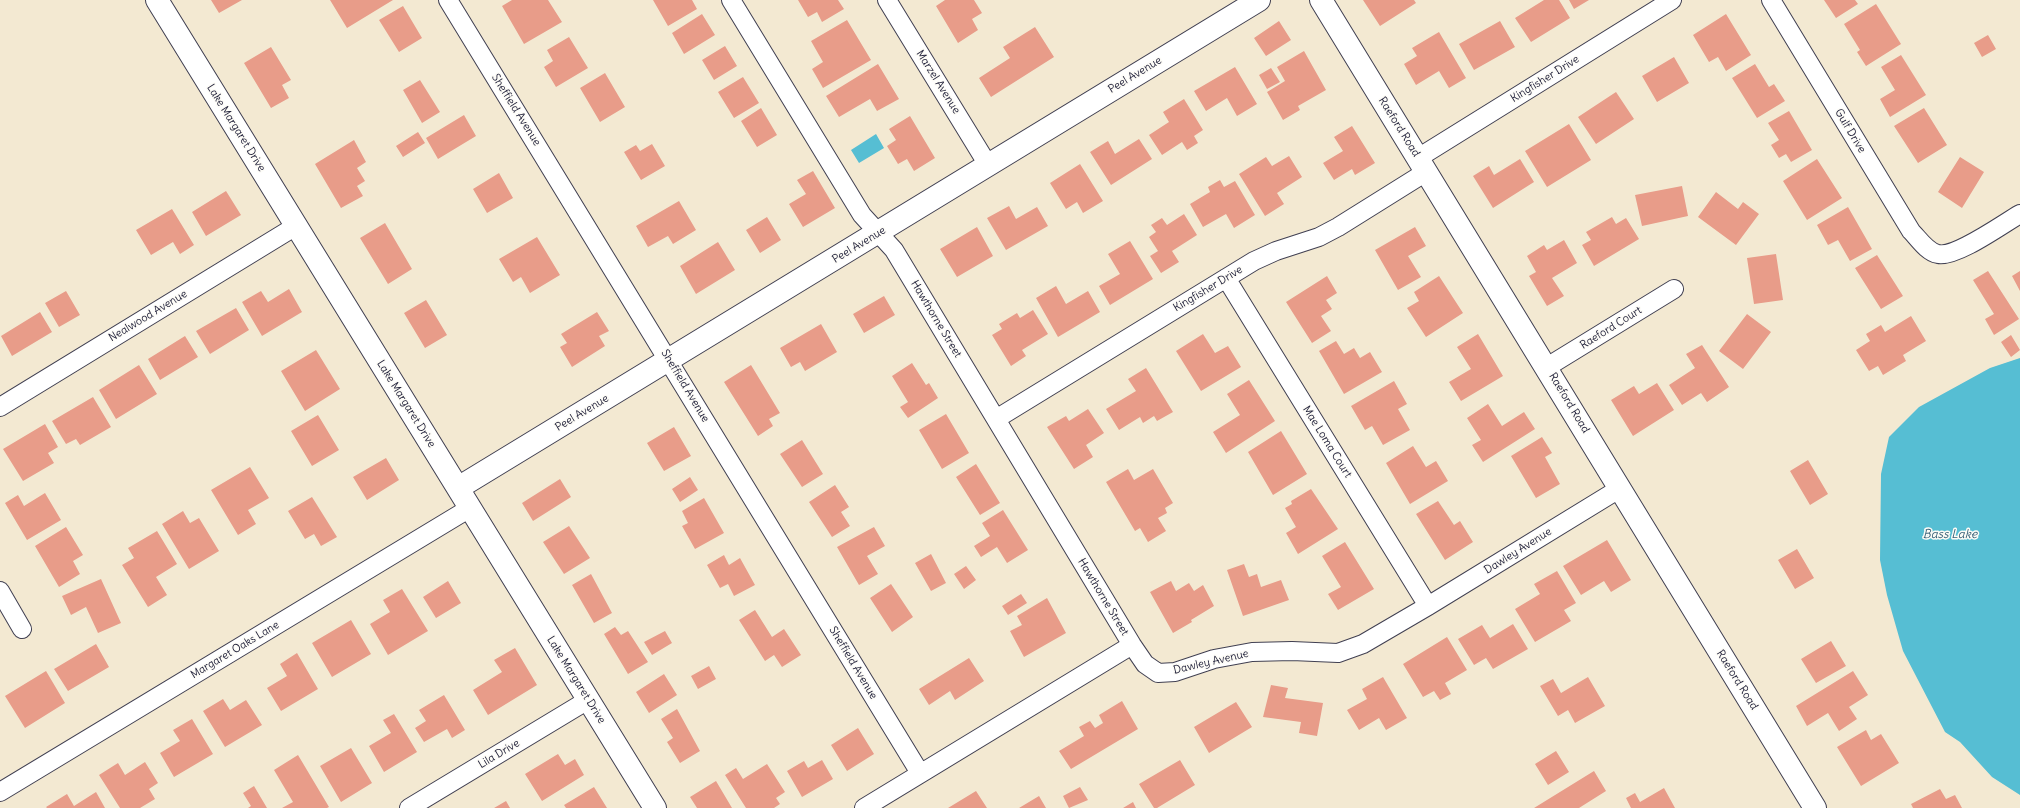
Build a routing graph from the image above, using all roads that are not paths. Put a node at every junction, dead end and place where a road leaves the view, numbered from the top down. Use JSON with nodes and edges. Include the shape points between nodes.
{"nodes":[{"id":1,"x":157,"y":0,"type":"edge"},
{"id":2,"x":448,"y":0,"type":"edge"},
{"id":3,"x":731,"y":0,"type":"edge"},
{"id":4,"x":887,"y":0,"type":"edge"},
{"id":5,"x":1259,"y":0,"type":"edge"},
{"id":6,"x":1321,"y":0,"type":"edge"},
{"id":7,"x":1672,"y":0,"type":"edge"},
{"id":8,"x":1771,"y":0,"type":"edge"},
{"id":9,"x":988,"y":165,"type":"junction"},
{"id":10,"x":1422,"y":165,"type":"junction"},
{"id":11,"x":2020,"y":214,"type":"edge"},
{"id":12,"x":296,"y":226,"type":"junction"},
{"id":13,"x":878,"y":233,"type":"junction"},
{"id":14,"x":1226,"y":278,"type":"junction"},
{"id":15,"x":1674,"y":289,"type":"dead end"},
{"id":16,"x":669,"y":360,"type":"junction"},
{"id":17,"x":1547,"y":367,"type":"junction"},
{"id":18,"x":0,"y":407,"type":"edge"},
{"id":19,"x":996,"y":419,"type":"junction"},
{"id":20,"x":458,"y":488,"type":"junction"},
{"id":21,"x":1619,"y":489,"type":"junction"},
{"id":22,"x":470,"y":508,"type":"junction"},
{"id":23,"x":0,"y":591,"type":"edge"},
{"id":24,"x":1428,"y":606,"type":"junction"},
{"id":25,"x":22,"y":629,"type":"dead end"},
{"id":26,"x":1132,"y":645,"type":"junction"},
{"id":27,"x":588,"y":700,"type":"junction"},
{"id":28,"x":920,"y":773,"type":"junction"},
{"id":29,"x":0,"y":792,"type":"edge"},
{"id":30,"x":410,"y":808,"type":"edge"},
{"id":31,"x":655,"y":808,"type":"edge"},
{"id":32,"x":864,"y":808,"type":"edge"},
{"id":33,"x":1815,"y":808,"type":"edge"}],
"edges":[{"from":1,"to":12,"type":"street","name":"Lake Margaret Drive"},
{"from":2,"to":16,"type":"street","name":"Sheffield Avenue"},
{"from":3,"to":13,"type":"street","name":"Hawthorne Street","via":[[862,215]]},
{"from":4,"to":9,"type":"street","name":"Marzel Avenue"},
{"from":5,"to":9,"type":"street","name":"Peel Avenue"},
{"from":6,"to":10,"type":"street","name":"Raeford Road"},
{"from":7,"to":10,"type":"street","name":"Kingfisher Drive"},
{"from":8,"to":11,"type":"street","name":"Gulf Drive","via":[[1911,231],[1925,246],[1938,254],[1950,253],[1966,247]]},
{"from":9,"to":13,"type":"street","name":"Peel Avenue"},
{"from":10,"to":14,"type":"street","name":"Kingfisher Drive","via":[[1338,227],[1319,237],[1254,261]]},
{"from":10,"to":17,"type":"street","name":"Raeford Road"},
{"from":12,"to":18,"type":"street","name":"Nealwood Avenue"},
{"from":12,"to":20,"type":"street","name":"Lake Margaret Drive"},
{"from":13,"to":16,"type":"street","name":"Peel Avenue"},
{"from":13,"to":19,"type":"street","name":"Hawthorne Street","via":[[894,250]]},
{"from":14,"to":19,"type":"street","name":"Kingfisher Drive"},
{"from":14,"to":24,"type":"street","name":"Mae Loma Court"},
{"from":15,"to":17,"type":"street","name":"Raeford Court"},
{"from":16,"to":20,"type":"street","name":"Peel Avenue"},
{"from":16,"to":28,"type":"street","name":"Sheffield Avenue"},
{"from":17,"to":21,"type":"street","name":"Raeford Road"},
{"from":19,"to":26,"type":"street","name":"Hawthorne Street"},
{"from":20,"to":22,"type":"street","name":"Lake Margaret Drive"},
{"from":21,"to":24,"type":"street","name":"Dawley Avenue"},
{"from":21,"to":33,"type":"street","name":"Raeford Road"},
{"from":22,"to":27,"type":"street","name":"Lake Margaret Drive"},
{"from":22,"to":29,"type":"street","name":"Margaret Oaks Lane"},
{"from":23,"to":25,"type":"street"},
{"from":24,"to":26,"type":"street","name":"Dawley Avenue","via":[[1363,644],[1338,653],[1252,652],[1214,659],[1176,672],[1158,673],[1145,664]]},
{"from":26,"to":28,"type":"street"},
{"from":27,"to":30,"type":"street","name":"Lila Drive"},
{"from":27,"to":31,"type":"street","name":"Lake Margaret Drive"},
{"from":28,"to":32,"type":"street"}]}
